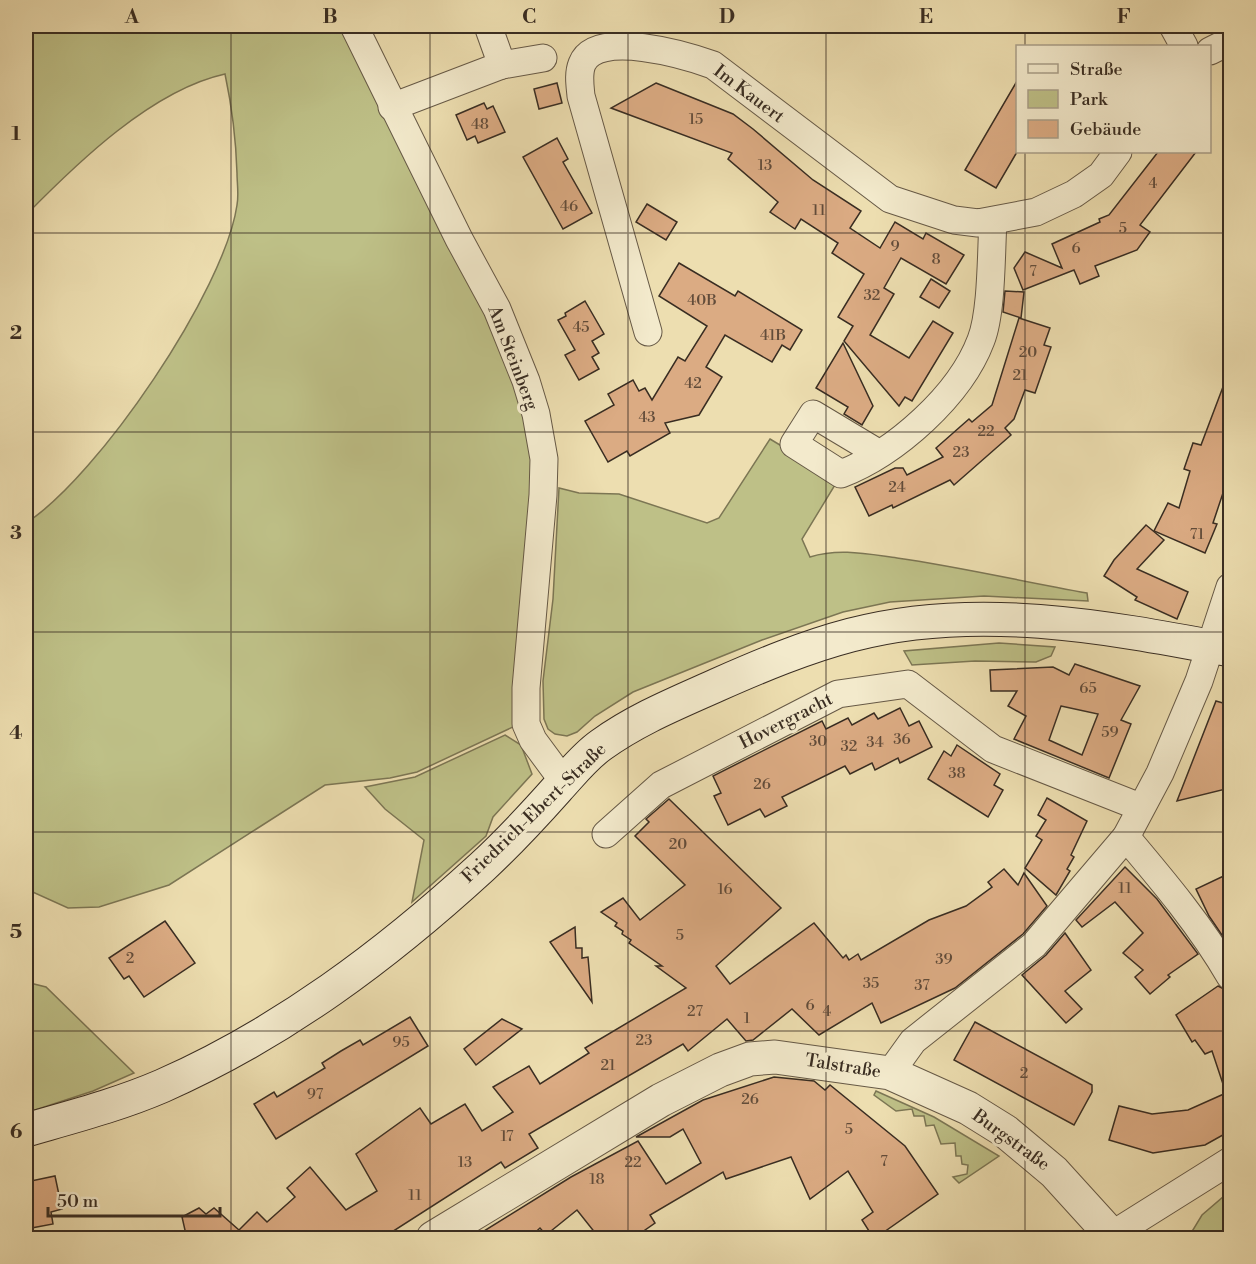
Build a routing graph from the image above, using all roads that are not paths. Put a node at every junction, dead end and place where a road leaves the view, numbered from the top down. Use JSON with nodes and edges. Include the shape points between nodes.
{"nodes":[{"id":1,"x":354,"y":26,"type":"edge"},
{"id":2,"x":488,"y":26,"type":"edge"},
{"id":3,"x":1173,"y":26,"type":"edge"},
{"id":4,"x":1230,"y":41,"type":"edge"},
{"id":5,"x":1183,"y":45,"type":"edge"},
{"id":6,"x":1211,"y":50,"type":"edge"},
{"id":7,"x":543,"y":58,"type":"dead end"},
{"id":8,"x":502,"y":65,"type":"junction"},
{"id":9,"x":392,"y":107,"type":"junction"},
{"id":10,"x":1117,"y":153,"type":"edge"},
{"id":11,"x":993,"y":221,"type":"junction"},
{"id":12,"x":648,"y":332,"type":"dead end"},
{"id":13,"x":878,"y":453,"type":"dead end"},
{"id":14,"x":1230,"y":586,"type":"edge"},
{"id":15,"x":1215,"y":656,"type":"edge"},
{"id":16,"x":564,"y":782,"type":"junction"},
{"id":17,"x":1140,"y":807,"type":"junction"},
{"id":18,"x":606,"y":834,"type":"dead end"},
{"id":19,"x":1126,"y":837,"type":"junction"},
{"id":20,"x":1230,"y":976,"type":"edge"},
{"id":21,"x":890,"y":1073,"type":"junction"},
{"id":22,"x":26,"y":1131,"type":"edge"},
{"id":23,"x":1230,"y":1161,"type":"edge"},
{"id":24,"x":1113,"y":1237,"type":"edge"},
{"id":25,"x":433,"y":1239,"type":"edge"}],
"edges":[{"from":1,"to":9,"type":"street","name":"Am Steinberg"},
{"from":2,"to":8,"type":"street"},
{"from":3,"to":5,"type":"street"},
{"from":4,"to":6,"type":"street"},
{"from":7,"to":8,"type":"street"},
{"from":8,"to":9,"type":"street"},
{"from":9,"to":16,"type":"street","name":"Am Steinberg","via":[[497,309],[536,414],[543,486],[526,724]]},
{"from":10,"to":11,"type":"street","name":"Im Kauert","via":[[1101,175],[1074,194],[1036,213]]},
{"from":11,"to":12,"type":"street","name":"Im Kauert","via":[[954,220],[890,199],[713,65],[648,47],[602,50],[582,62],[581,96]]},
{"from":11,"to":13,"type":"street","via":[[982,339],[965,373],[944,402]]},
{"from":14,"to":15,"type":"street","name":"Talstraße"},
{"from":15,"to":16,"type":"main road","name":"Friedrich-Ebert-Straße","via":[[1127,631],[1062,623],[992,619],[921,623],[853,634],[789,655],[639,720],[600,746]]},
{"from":15,"to":17,"type":"street","name":"Talstraße"},
{"from":16,"to":22,"type":"main road","name":"Friedrich-Ebert-Straße","via":[[484,865],[440,904],[363,967],[302,1010],[240,1048],[162,1086]]},
{"from":17,"to":18,"type":"street","name":"Hovergracht","via":[[993,748],[908,684],[838,694],[661,785]]},
{"from":17,"to":19,"type":"street","name":"Talstraße"},
{"from":19,"to":20,"type":"street","via":[[1212,944]]},
{"from":19,"to":21,"type":"street","name":"Talstraße","via":[[1034,945],[913,1041]]},
{"from":21,"to":24,"type":"main road","name":"Burgstraße","via":[[968,1108],[1005,1131],[1054,1172]]},
{"from":21,"to":25,"type":"main road","name":"Talstraße","via":[[791,1057],[750,1059],[661,1100]]},
{"from":23,"to":24,"type":"street"}]}
